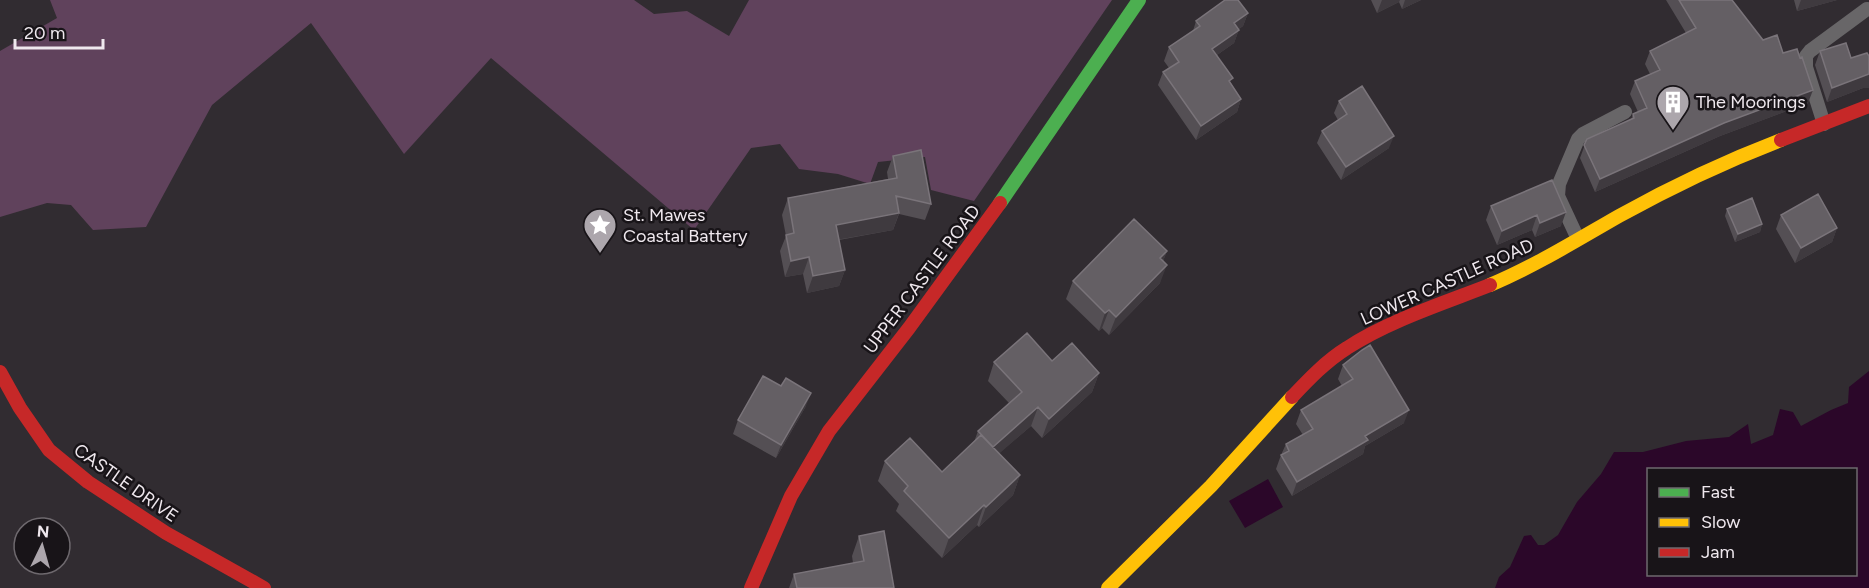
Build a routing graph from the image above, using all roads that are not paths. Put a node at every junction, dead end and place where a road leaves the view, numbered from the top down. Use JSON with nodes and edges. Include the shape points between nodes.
{"nodes":[{"id":1,"x":1139,"y":0,"type":"edge"},
{"id":2,"x":1867,"y":9,"type":"dead end"},
{"id":3,"x":1869,"y":106,"type":"edge"},
{"id":4,"x":1625,"y":112,"type":"dead end"},
{"id":5,"x":1824,"y":124,"type":"junction"},
{"id":6,"x":1578,"y":239,"type":"junction"},
{"id":7,"x":0,"y":372,"type":"edge"},
{"id":8,"x":264,"y":588,"type":"edge"},
{"id":9,"x":751,"y":588,"type":"edge"},
{"id":10,"x":1108,"y":588,"type":"edge"}],
"edges":[{"from":1,"to":9,"type":"main road","name":"UPPER CASTLE ROAD","via":[[985,225],[830,431],[791,496]]},
{"from":2,"to":5,"type":"lane","via":[[1806,56]]},
{"from":3,"to":5,"type":"main road","name":"LOWER CASTLE ROAD"},
{"from":4,"to":6,"type":"lane","via":[[1578,139],[1563,174],[1558,196]]},
{"from":5,"to":6,"type":"main road","name":"LOWER CASTLE ROAD","via":[[1720,166]]},
{"from":6,"to":10,"type":"main road","name":"LOWER CASTLE ROAD","via":[[1499,282],[1383,328],[1346,348],[1310,378],[1203,494]]},
{"from":7,"to":8,"type":"main road","name":"CASTLE DRIVE","via":[[49,450],[87,482],[165,533]]}]}
